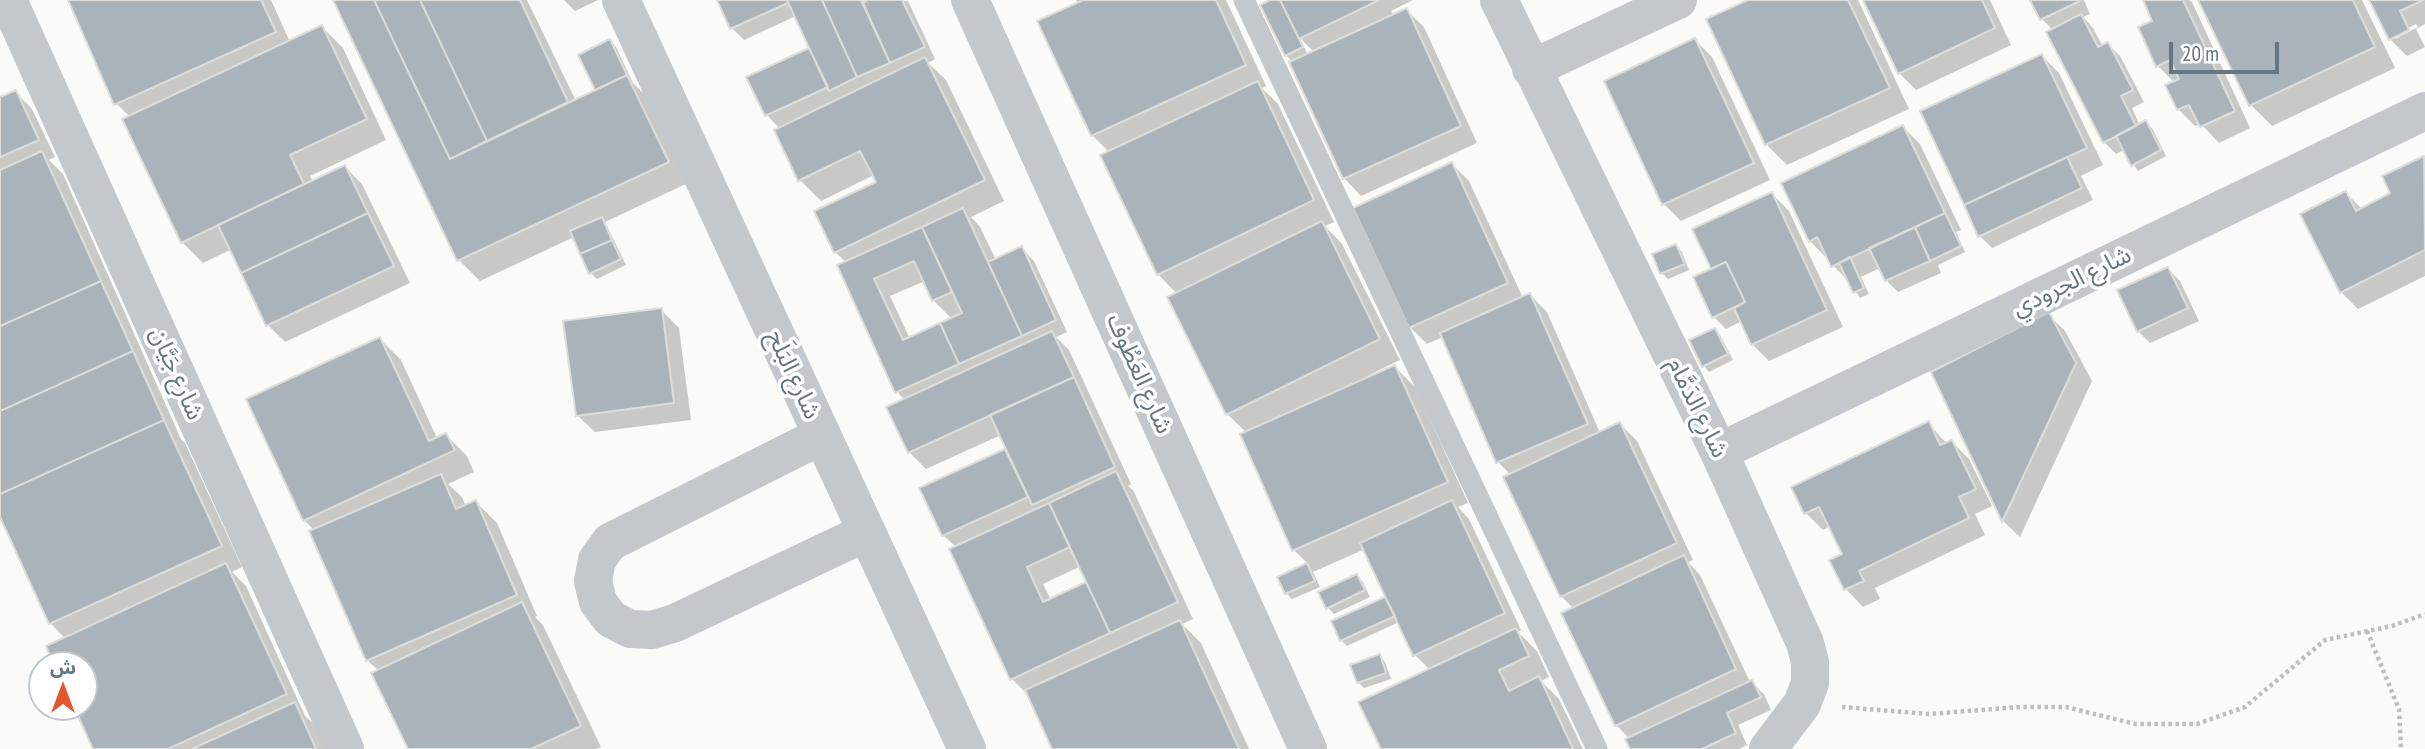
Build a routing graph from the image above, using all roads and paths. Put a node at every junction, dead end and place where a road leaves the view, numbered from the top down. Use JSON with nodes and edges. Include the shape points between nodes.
{"nodes":[{"id":1,"x":8,"y":0,"type":"edge"},
{"id":2,"x":621,"y":0,"type":"edge"},
{"id":3,"x":971,"y":0,"type":"edge"},
{"id":4,"x":1244,"y":0,"type":"edge"},
{"id":5,"x":1499,"y":0,"type":"edge"},
{"id":6,"x":1678,"y":0,"type":"edge"},
{"id":7,"x":1531,"y":69,"type":"junction"},
{"id":8,"x":2425,"y":111,"type":"edge"},
{"id":9,"x":821,"y":436,"type":"junction"},
{"id":10,"x":1719,"y":452,"type":"junction"},
{"id":11,"x":867,"y":532,"type":"junction"},
{"id":12,"x":2425,"y":614,"type":"edge"},
{"id":13,"x":2367,"y":631,"type":"junction"},
{"id":14,"x":1802,"y":704,"type":"junction"},
{"id":15,"x":345,"y":749,"type":"edge"},
{"id":16,"x":967,"y":749,"type":"edge"},
{"id":17,"x":1308,"y":749,"type":"edge"},
{"id":18,"x":1597,"y":749,"type":"edge"},
{"id":19,"x":1768,"y":749,"type":"edge"},
{"id":20,"x":2401,"y":749,"type":"edge"}],
"edges":[{"from":1,"to":15,"type":"street","name":"شارع جَيَّان"},
{"from":2,"to":9,"type":"street","name":"شارع البَلَح"},
{"from":3,"to":17,"type":"street","name":"شارع العَطُوف"},
{"from":4,"to":18,"type":"lane"},
{"from":5,"to":7,"type":"street","name":"شارع الدَمَّام"},
{"from":6,"to":7,"type":"street"},
{"from":7,"to":10,"type":"street","name":"شارع الدَمَّام"},
{"from":8,"to":10,"type":"street","name":"شارع الجرودي"},
{"from":9,"to":11,"type":"street","name":"شارع البَلَح"},
{"from":9,"to":11,"type":"street","via":[[610,542],[597,560],[593,581],[598,602],[611,619],[630,629],[652,630]]},
{"from":10,"to":14,"type":"street","name":"شارع الدَمَّام","via":[[1805,643],[1810,683]]},
{"from":11,"to":16,"type":"street","name":"شارع البَلَح"},
{"from":12,"to":13,"type":"path"},
{"from":13,"to":14,"type":"path","via":[[2325,640],[2245,707],[2197,724],[2135,724],[2066,707],[1929,714]]},
{"from":13,"to":20,"type":"path","via":[[2399,709]]},
{"from":14,"to":19,"type":"street","name":"شارع الدَمَّام"}]}
